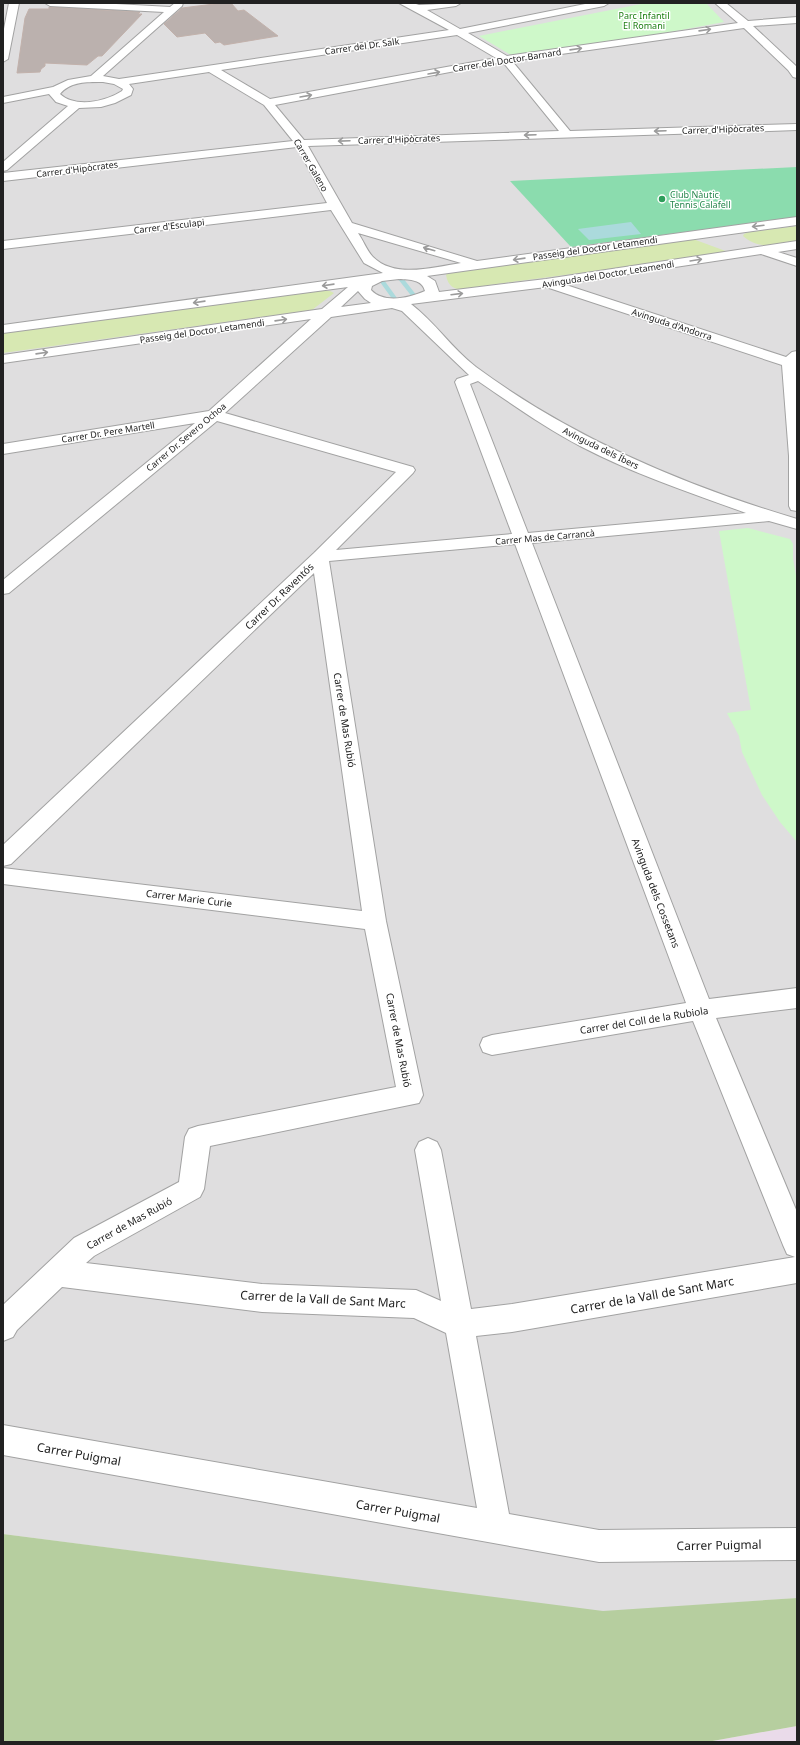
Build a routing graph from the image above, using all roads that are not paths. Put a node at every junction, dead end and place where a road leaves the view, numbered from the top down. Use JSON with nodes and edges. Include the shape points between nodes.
{"nodes":[{"id":1,"x":14,"y":3,"type":"edge"},
{"id":2,"x":50,"y":3,"type":"edge"},
{"id":3,"x":404,"y":3,"type":"edge"},
{"id":4,"x":456,"y":3,"type":"edge"},
{"id":5,"x":604,"y":3,"type":"edge"},
{"id":6,"x":720,"y":3,"type":"edge"},
{"id":7,"x":176,"y":6,"type":"edge"},
{"id":8,"x":418,"y":8,"type":"junction"},
{"id":9,"x":746,"y":20,"type":"junction"},
{"id":10,"x":797,"y":20,"type":"edge"},
{"id":11,"x":458,"y":32,"type":"junction"},
{"id":12,"x":3,"y":59,"type":"edge"},
{"id":13,"x":505,"y":60,"type":"junction"},
{"id":14,"x":210,"y":68,"type":"junction"},
{"id":15,"x":795,"y":70,"type":"edge"},
{"id":16,"x":94,"y":79,"type":"junction"},
{"id":17,"x":119,"y":82,"type":"junction"},
{"id":18,"x":56,"y":90,"type":"junction"},
{"id":19,"x":3,"y":100,"type":"edge"},
{"id":20,"x":268,"y":103,"type":"junction"},
{"id":21,"x":77,"y":104,"type":"junction"},
{"id":22,"x":797,"y":127,"type":"edge"},
{"id":23,"x":567,"y":134,"type":"junction"},
{"id":24,"x":301,"y":143,"type":"junction"},
{"id":25,"x":3,"y":168,"type":"edge"},
{"id":26,"x":3,"y":178,"type":"edge"},
{"id":27,"x":335,"y":206,"type":"junction"},
{"id":28,"x":797,"y":221,"type":"edge"},
{"id":29,"x":348,"y":226,"type":"junction"},
{"id":30,"x":714,"y":232,"type":"junction"},
{"id":31,"x":797,"y":245,"type":"edge"},
{"id":32,"x":3,"y":246,"type":"edge"},
{"id":33,"x":761,"y":250,"type":"junction"},
{"id":34,"x":369,"y":260,"type":"junction"},
{"id":35,"x":797,"y":262,"type":"edge"},
{"id":36,"x":480,"y":264,"type":"junction"},
{"id":37,"x":397,"y":276,"type":"junction"},
{"id":38,"x":546,"y":283,"type":"junction"},
{"id":39,"x":364,"y":285,"type":"junction"},
{"id":40,"x":427,"y":296,"type":"junction"},
{"id":41,"x":391,"y":302,"type":"junction"},
{"id":42,"x":325,"y":314,"type":"junction"},
{"id":43,"x":3,"y":329,"type":"edge"},
{"id":44,"x":428,"y":330,"type":"junction"},
{"id":45,"x":3,"y":359,"type":"edge"},
{"id":46,"x":794,"y":361,"type":"edge"},
{"id":47,"x":480,"y":376,"type":"junction"},
{"id":48,"x":214,"y":415,"type":"junction"},
{"id":49,"x":3,"y":448,"type":"edge"},
{"id":50,"x":797,"y":506,"type":"edge"},
{"id":51,"x":770,"y":516,"type":"junction"},
{"id":52,"x":797,"y":524,"type":"edge"},
{"id":53,"x":520,"y":539,"type":"junction"},
{"id":54,"x":320,"y":557,"type":"junction"},
{"id":55,"x":11,"y":577,"type":"edge"},
{"id":56,"x":3,"y":589,"type":"edge"},
{"id":57,"x":3,"y":858,"type":"edge"},
{"id":58,"x":3,"y":876,"type":"edge"},
{"id":59,"x":375,"y":921,"type":"junction"},
{"id":60,"x":797,"y":998,"type":"edge"},
{"id":61,"x":701,"y":1010,"type":"junction"},
{"id":62,"x":492,"y":1045,"type":"dead end"},
{"id":63,"x":428,"y":1150,"type":"dead end"},
{"id":64,"x":797,"y":1245,"type":"edge"},
{"id":65,"x":797,"y":1270,"type":"edge"},
{"id":66,"x":57,"y":1273,"type":"junction"},
{"id":67,"x":459,"y":1324,"type":"junction"},
{"id":68,"x":3,"y":1327,"type":"edge"},
{"id":69,"x":3,"y":1440,"type":"edge"},
{"id":70,"x":496,"y":1528,"type":"junction"},
{"id":71,"x":797,"y":1544,"type":"edge"}],
"edges":[{"from":1,"to":12,"type":"street"},
{"from":2,"to":7,"type":"street"},
{"from":3,"to":8,"type":"street"},
{"from":4,"to":8,"type":"street"},
{"from":5,"to":11,"type":"street","name":"Carrer del Dr. Salk"},
{"from":6,"to":9,"type":"street"},
{"from":7,"to":16,"type":"street"},
{"from":8,"to":11,"type":"street"},
{"from":9,"to":10,"type":"street","name":"Carrer del Doctor Barnard"},
{"from":13,"to":9,"type":"street","name":"Carrer del Doctor Barnard","one_way":true},
{"from":9,"to":15,"type":"street"},
{"from":11,"to":13,"type":"street"},
{"from":11,"to":14,"type":"street","name":"Carrer del Dr. Salk"},
{"from":20,"to":13,"type":"street","name":"Carrer del Doctor Barnard","one_way":true},
{"from":13,"to":23,"type":"street"},
{"from":14,"to":17,"type":"street","name":"Carrer del Dr. Salk"},
{"from":14,"to":20,"type":"street","name":"Carrer Galeno"},
{"from":16,"to":17,"type":"street","name":"Carrer del Dr. Salk"},
{"from":16,"to":18,"type":"street","name":"Carrer del Dr. Salk","via":[[70,82]]},
{"from":17,"to":21,"type":"street","via":[[128,89],[122,98],[99,104]]},
{"from":18,"to":19,"type":"street"},
{"from":18,"to":21,"type":"street","via":[[54,94],[57,98]]},
{"from":20,"to":24,"type":"street","name":"Carrer Galeno"},
{"from":21,"to":25,"type":"street"},
{"from":22,"to":23,"type":"street","name":"Carrer d'Hipòcrates","one_way":true},
{"from":23,"to":24,"type":"street","name":"Carrer d'Hipòcrates","one_way":true},
{"from":24,"to":26,"type":"street","name":"Carrer d'Hipòcrates"},
{"from":24,"to":27,"type":"street","name":"Carrer Galeno"},
{"from":27,"to":29,"type":"street","name":"Carrer Galeno"},
{"from":27,"to":32,"type":"street","name":"Carrer d'Esculapi"},
{"from":28,"to":30,"type":"street","name":"Passeig del Doctor Letamendi","one_way":true},
{"from":29,"to":34,"type":"street","name":"Carrer Galeno"},
{"from":36,"to":29,"type":"street","one_way":true},
{"from":30,"to":33,"type":"street"},
{"from":30,"to":36,"type":"street","name":"Passeig del Doctor Letamendi","one_way":true},
{"from":31,"to":33,"type":"street","name":"Avinguda del Doctor Letamendi"},
{"from":33,"to":35,"type":"street"},
{"from":38,"to":33,"type":"street","name":"Avinguda del Doctor Letamendi","one_way":true},
{"from":34,"to":37,"type":"street","name":"Carrer Galeno"},
{"from":34,"to":39,"type":"street"},
{"from":36,"to":37,"type":"street","name":"Passeig del Doctor Letamendi"},
{"from":37,"to":39,"type":"street","name":"Passeig del Doctor Letamendi"},
{"from":37,"to":40,"type":"street","name":"Carrer Galeno","via":[[429,282],[432,287]]},
{"from":40,"to":38,"type":"street","name":"Avinguda del Doctor Letamendi","one_way":true},
{"from":38,"to":46,"type":"street","name":"Avinguda d'Andorra"},
{"from":39,"to":41,"type":"street","name":"Avinguda dels Íbers","via":[[367,294]]},
{"from":39,"to":42,"type":"street","name":"Carrer Dr. Severo Ochoa"},
{"from":39,"to":43,"type":"street","name":"Passeig del Doctor Letamendi","one_way":true},
{"from":40,"to":41,"type":"street","name":"Avinguda del Doctor Letamendi"},
{"from":40,"to":44,"type":"street"},
{"from":41,"to":42,"type":"street","name":"Passeig del Doctor Letamendi"},
{"from":41,"to":44,"type":"street","name":"Avinguda dels Íbers","via":[[407,308]]},
{"from":45,"to":42,"type":"street","name":"Passeig del Doctor Letamendi","one_way":true},
{"from":42,"to":48,"type":"street","name":"Carrer Dr. Severo Ochoa"},
{"from":44,"to":47,"type":"street","name":"Avinguda dels Íbers"},
{"from":46,"to":50,"type":"street"},
{"from":47,"to":51,"type":"street","name":"Avinguda dels Íbers","via":[[545,420],[588,444],[661,477]]},
{"from":47,"to":53,"type":"street","name":"Avinguda dels Cossetans","via":[[462,382]]},
{"from":48,"to":49,"type":"street","name":"Carrer Dr. Pere Martell"},
{"from":48,"to":54,"type":"street","name":"Carrer Dr. Raventós","via":[[407,470]]},
{"from":48,"to":55,"type":"street","name":"Carrer Dr. Severo Ochoa"},
{"from":51,"to":52,"type":"street","name":"Avinguda dels Íbers"},
{"from":51,"to":53,"type":"street","name":"Carrer Mas de Carrancà"},
{"from":53,"to":54,"type":"street","name":"Carrer Mas de Carrancà"},
{"from":53,"to":61,"type":"street","name":"Avinguda dels Cossetans"},
{"from":54,"to":57,"type":"street","name":"Carrer Dr. Raventós"},
{"from":54,"to":59,"type":"street","name":"Carrer de Mas Rubió"},
{"from":55,"to":56,"type":"street","name":"Carrer Dr. Severo Ochoa"},
{"from":58,"to":59,"type":"street","name":"Carrer Marie Curie"},
{"from":59,"to":66,"type":"street","name":"Carrer de Mas Rubió","via":[[410,1095],[198,1137],[191,1189],[84,1247]]},
{"from":60,"to":61,"type":"street","name":"Carrer del Coll de la Rubiola"},
{"from":61,"to":62,"type":"street","name":"Carrer del Coll de la Rubiola"},
{"from":61,"to":64,"type":"street","name":"Avinguda dels Cossetans"},
{"from":63,"to":67,"type":"street"},
{"from":65,"to":67,"type":"street","name":"Carrer de la Vall de Sant Marc","via":[[512,1318]]},
{"from":66,"to":67,"type":"street","name":"Carrer de la Vall de Sant Marc","via":[[262,1298],[416,1304]]},
{"from":66,"to":68,"type":"street","name":"Carrer de Mas Rubió","via":[[7,1320]]},
{"from":67,"to":70,"type":"street"},
{"from":69,"to":70,"type":"street","name":"Carrer Puigmal"},
{"from":70,"to":71,"type":"street","name":"Carrer Puigmal","via":[[598,1546]]}]}
